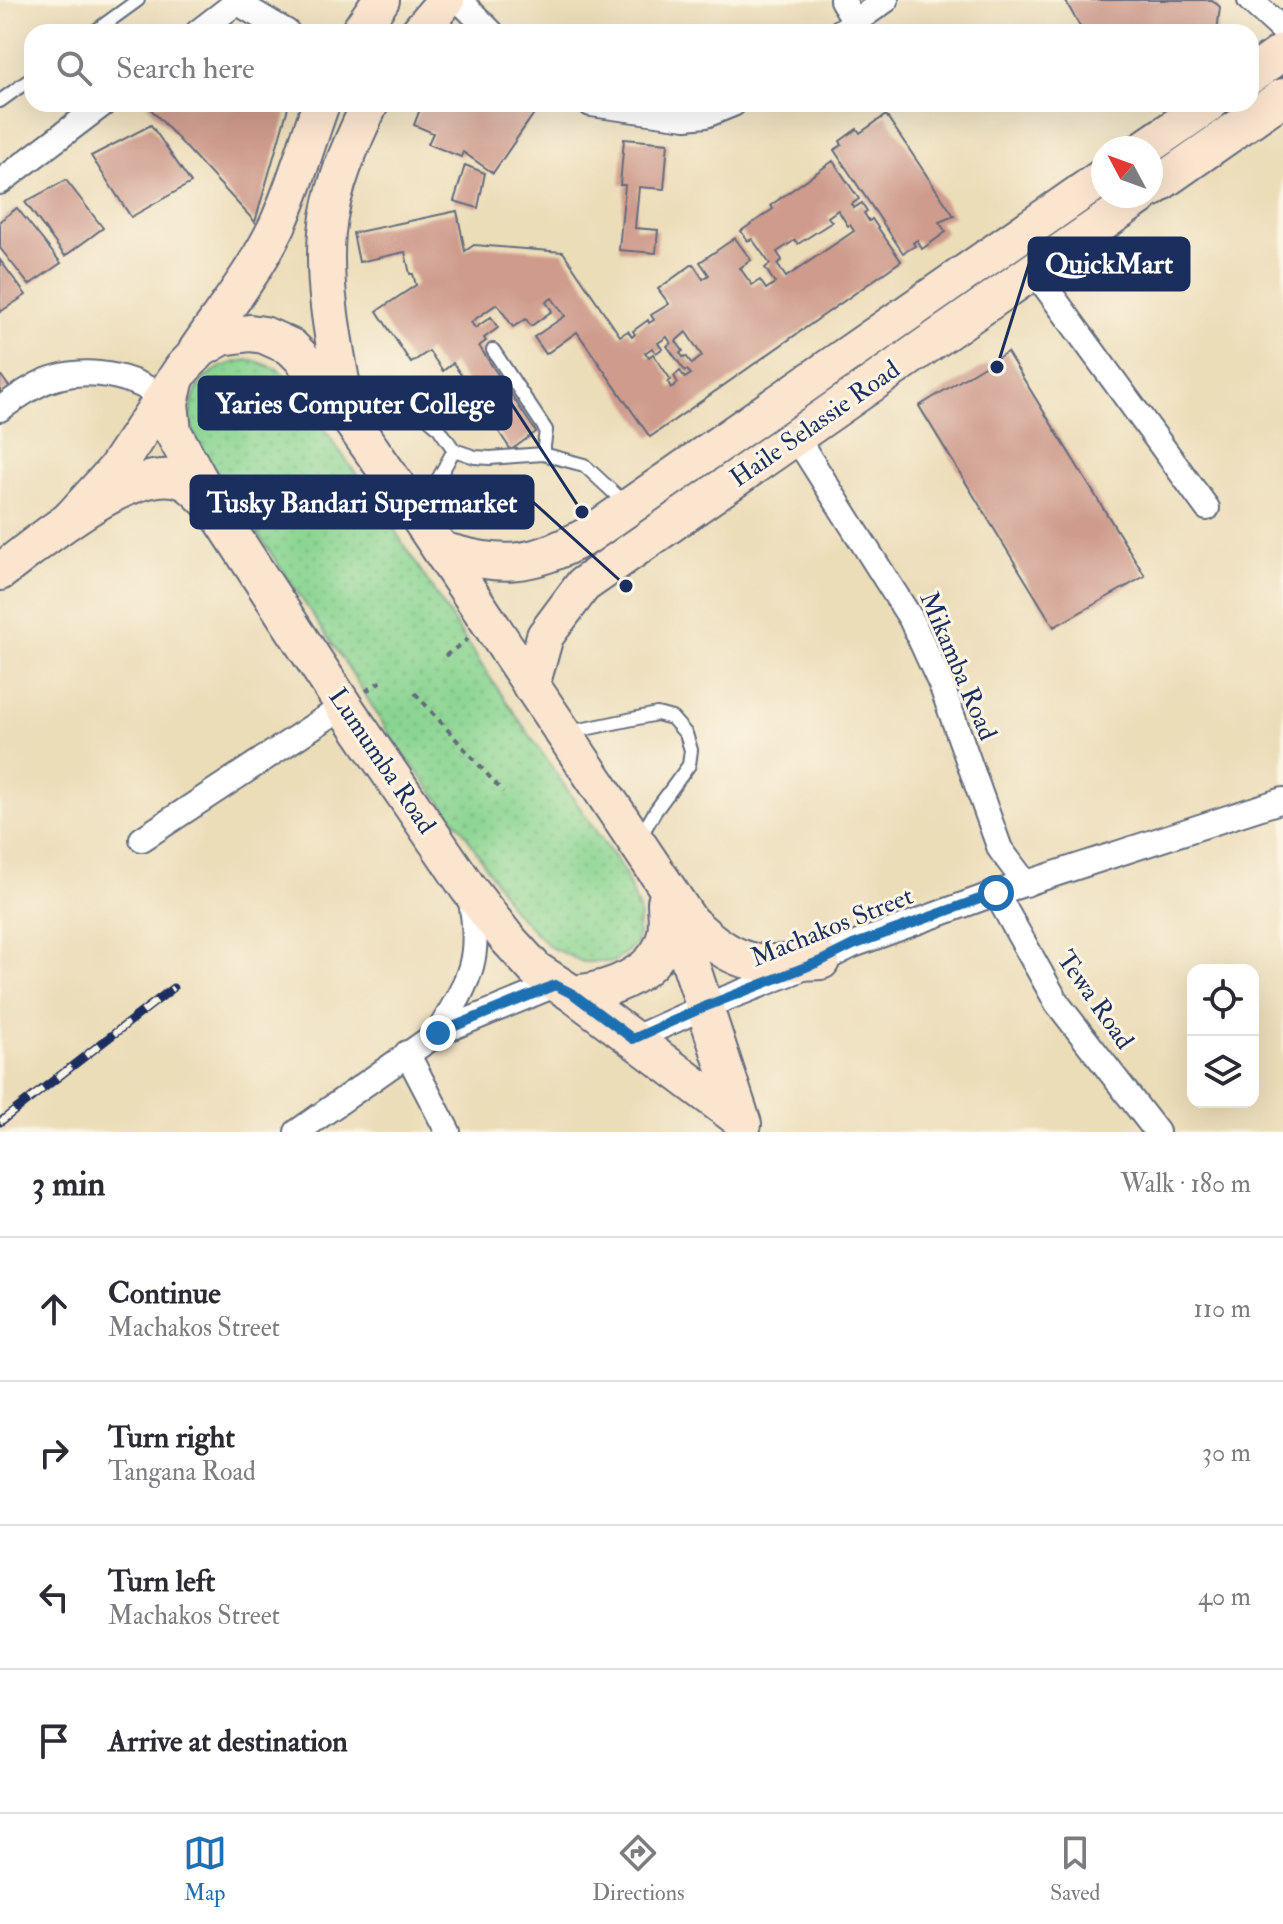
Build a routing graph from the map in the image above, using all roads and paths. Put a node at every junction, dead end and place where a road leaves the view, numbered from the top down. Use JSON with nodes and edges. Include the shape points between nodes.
{"nodes":[{"id":1,"x":138,"y":0,"type":"edge"},
{"id":2,"x":446,"y":0,"type":"edge"},
{"id":3,"x":459,"y":0,"type":"edge"},
{"id":4,"x":842,"y":0,"type":"edge"},
{"id":5,"x":886,"y":0,"type":"edge"},
{"id":6,"x":1250,"y":0,"type":"edge"},
{"id":7,"x":235,"y":1,"type":"edge"},
{"id":8,"x":372,"y":14,"type":"edge"},
{"id":9,"x":105,"y":24,"type":"edge"},
{"id":10,"x":208,"y":24,"type":"edge"},
{"id":11,"x":274,"y":24,"type":"edge"},
{"id":12,"x":391,"y":24,"type":"edge"},
{"id":13,"x":426,"y":24,"type":"edge"},
{"id":14,"x":483,"y":24,"type":"edge"},
{"id":15,"x":846,"y":24,"type":"edge"},
{"id":16,"x":851,"y":24,"type":"edge"},
{"id":17,"x":1283,"y":30,"type":"edge"},
{"id":18,"x":1283,"y":52,"type":"edge"},
{"id":19,"x":1259,"y":69,"type":"edge"},
{"id":20,"x":24,"y":84,"type":"edge"},
{"id":21,"x":1283,"y":97,"type":"edge"},
{"id":22,"x":0,"y":101,"type":"edge"},
{"id":23,"x":92,"y":112,"type":"edge"},
{"id":24,"x":649,"y":112,"type":"edge"},
{"id":25,"x":713,"y":112,"type":"edge"},
{"id":26,"x":1197,"y":112,"type":"edge"},
{"id":27,"x":317,"y":115,"type":"edge"},
{"id":28,"x":363,"y":120,"type":"edge"},
{"id":29,"x":1162,"y":136,"type":"edge"},
{"id":30,"x":1163,"y":181,"type":"edge"},
{"id":31,"x":0,"y":182,"type":"edge"},
{"id":32,"x":1091,"y":186,"type":"edge"},
{"id":33,"x":1124,"y":208,"type":"edge"},
{"id":34,"x":1034,"y":271,"type":"junction"},
{"id":35,"x":493,"y":350,"type":"dead end"},
{"id":36,"x":180,"y":374,"type":"junction"},
{"id":37,"x":0,"y":409,"type":"edge"},
{"id":38,"x":350,"y":420,"type":"junction"},
{"id":39,"x":796,"y":437,"type":"junction"},
{"id":40,"x":454,"y":450,"type":"junction"},
{"id":41,"x":543,"y":454,"type":"junction"},
{"id":42,"x":214,"y":507,"type":"junction"},
{"id":43,"x":1207,"y":508,"type":"dead end"},
{"id":44,"x":418,"y":516,"type":"junction"},
{"id":45,"x":71,"y":518,"type":"junction"},
{"id":46,"x":631,"y":528,"type":"junction"},
{"id":47,"x":441,"y":550,"type":"junction"},
{"id":48,"x":0,"y":572,"type":"edge"},
{"id":49,"x":531,"y":686,"type":"junction"},
{"id":50,"x":415,"y":693,"type":"dead end"},
{"id":51,"x":344,"y":706,"type":"junction"},
{"id":52,"x":563,"y":734,"type":"junction"},
{"id":53,"x":503,"y":792,"type":"dead end"},
{"id":54,"x":1283,"y":800,"type":"edge"},
{"id":55,"x":142,"y":839,"type":"dead end"},
{"id":56,"x":636,"y":844,"type":"junction"},
{"id":57,"x":1026,"y":884,"type":"junction"},
{"id":58,"x":468,"y":888,"type":"junction"},
{"id":59,"x":667,"y":890,"type":"junction"},
{"id":60,"x":996,"y":893,"type":"junction"},
{"id":61,"x":821,"y":961,"type":"junction"},
{"id":62,"x":564,"y":989,"type":"junction"},
{"id":63,"x":704,"y":1007,"type":"junction"},
{"id":64,"x":438,"y":1033,"type":"junction"},
{"id":65,"x":633,"y":1039,"type":"junction"},
{"id":66,"x":407,"y":1053,"type":"junction"},
{"id":67,"x":745,"y":1126,"type":"edge"},
{"id":68,"x":297,"y":1132,"type":"edge"},
{"id":69,"x":448,"y":1132,"type":"edge"},
{"id":70,"x":1157,"y":1132,"type":"edge"}],
"edges":[{"from":1,"to":9,"type":"lane"},
{"from":2,"to":13,"type":"main road"},
{"from":3,"to":14,"type":"street"},
{"from":4,"to":15,"type":"street"},
{"from":5,"to":16,"type":"street"},
{"from":6,"to":17,"type":"street"},
{"from":7,"to":10,"type":"street"},
{"from":7,"to":11,"type":"street"},
{"from":8,"to":12,"type":"main road"},
{"from":18,"to":19,"type":"main road"},
{"from":20,"to":22,"type":"lane"},
{"from":21,"to":30,"type":"main road"},
{"from":23,"to":31,"type":"street"},
{"from":24,"to":25,"type":"street","via":[[686,117]]},
{"from":26,"to":29,"type":"main road"},
{"from":27,"to":28,"type":"main road"},
{"from":27,"to":36,"type":"main road","via":[[277,226]]},
{"from":28,"to":38,"type":"main road","via":[[332,203],[327,232],[327,293]]},
{"from":32,"to":46,"type":"main road","name":"Haile Selassie Road"},
{"from":33,"to":34,"type":"main road","name":"Haile Selassie Road"},
{"from":34,"to":39,"type":"main road","name":"Haile Selassie Road"},
{"from":34,"to":43,"type":"street"},
{"from":35,"to":41,"type":"lane","via":[[546,430]]},
{"from":36,"to":37,"type":"street","via":[[144,384],[103,373],[59,377]]},
{"from":36,"to":38,"type":"main road","via":[[209,343],[250,333],[278,340],[301,357]]},
{"from":36,"to":42,"type":"main road","name":"Lumumba Road","via":[[170,403],[173,432]]},
{"from":36,"to":45,"type":"main road","via":[[115,470]]},
{"from":38,"to":40,"type":"lane","via":[[396,408],[419,411]]},
{"from":38,"to":44,"type":"main road"},
{"from":39,"to":46,"type":"main road","name":"Haile Selassie Road"},
{"from":39,"to":57,"type":"street","name":"Mikamba Road","via":[[918,631],[1000,849]]},
{"from":40,"to":41,"type":"lane","via":[[490,458]]},
{"from":40,"to":44,"type":"lane"},
{"from":41,"to":46,"type":"lane","via":[[584,465]]},
{"from":42,"to":45,"type":"main road","name":"Lumumba Road","via":[[186,482],[170,478],[142,481]]},
{"from":42,"to":51,"type":"main road","name":"Lumumba Road"},
{"from":44,"to":47,"type":"main road"},
{"from":45,"to":48,"type":"main road"},
{"from":46,"to":47,"type":"main road","name":"Haile Selassie Road","via":[[587,536],[512,564]]},
{"from":46,"to":49,"type":"main road","name":"Haile Selassie Road","via":[[545,636]]},
{"from":47,"to":49,"type":"main road"},
{"from":49,"to":52,"type":"main road"},
{"from":50,"to":53,"type":"path"},
{"from":51,"to":55,"type":"street"},
{"from":51,"to":58,"type":"main road","name":"Lumumba Road"},
{"from":52,"to":56,"type":"main road"},
{"from":52,"to":56,"type":"lane","via":[[657,714],[672,718],[686,734],[689,765]]},
{"from":54,"to":57,"type":"street","name":"Machakos Street"},
{"from":56,"to":59,"type":"main road"},
{"from":57,"to":60,"type":"street","name":"Machakos Street"},
{"from":58,"to":62,"type":"main road","name":"Lumumba Road","via":[[536,970]]},
{"from":58,"to":64,"type":"street","via":[[476,927],[474,958]]},
{"from":59,"to":61,"type":"main road","via":[[712,943],[749,962]]},
{"from":59,"to":62,"type":"main road","via":[[666,934],[656,955],[618,985],[595,992]]},
{"from":59,"to":63,"type":"main road"},
{"from":60,"to":61,"type":"street","name":"Machakos Street"},
{"from":60,"to":70,"type":"street","name":"Tewa Road","via":[[1057,1003]]},
{"from":61,"to":63,"type":"street","name":"Machakos Street"},
{"from":62,"to":64,"type":"street"},
{"from":62,"to":65,"type":"main road","name":"Lumumba Road"},
{"from":63,"to":65,"type":"street","name":"Machakos Street"},
{"from":63,"to":67,"type":"main road"},
{"from":64,"to":66,"type":"street"},
{"from":65,"to":67,"type":"main road","name":"Lumumba Road"},
{"from":66,"to":68,"type":"street"},
{"from":66,"to":69,"type":"street"}]}
